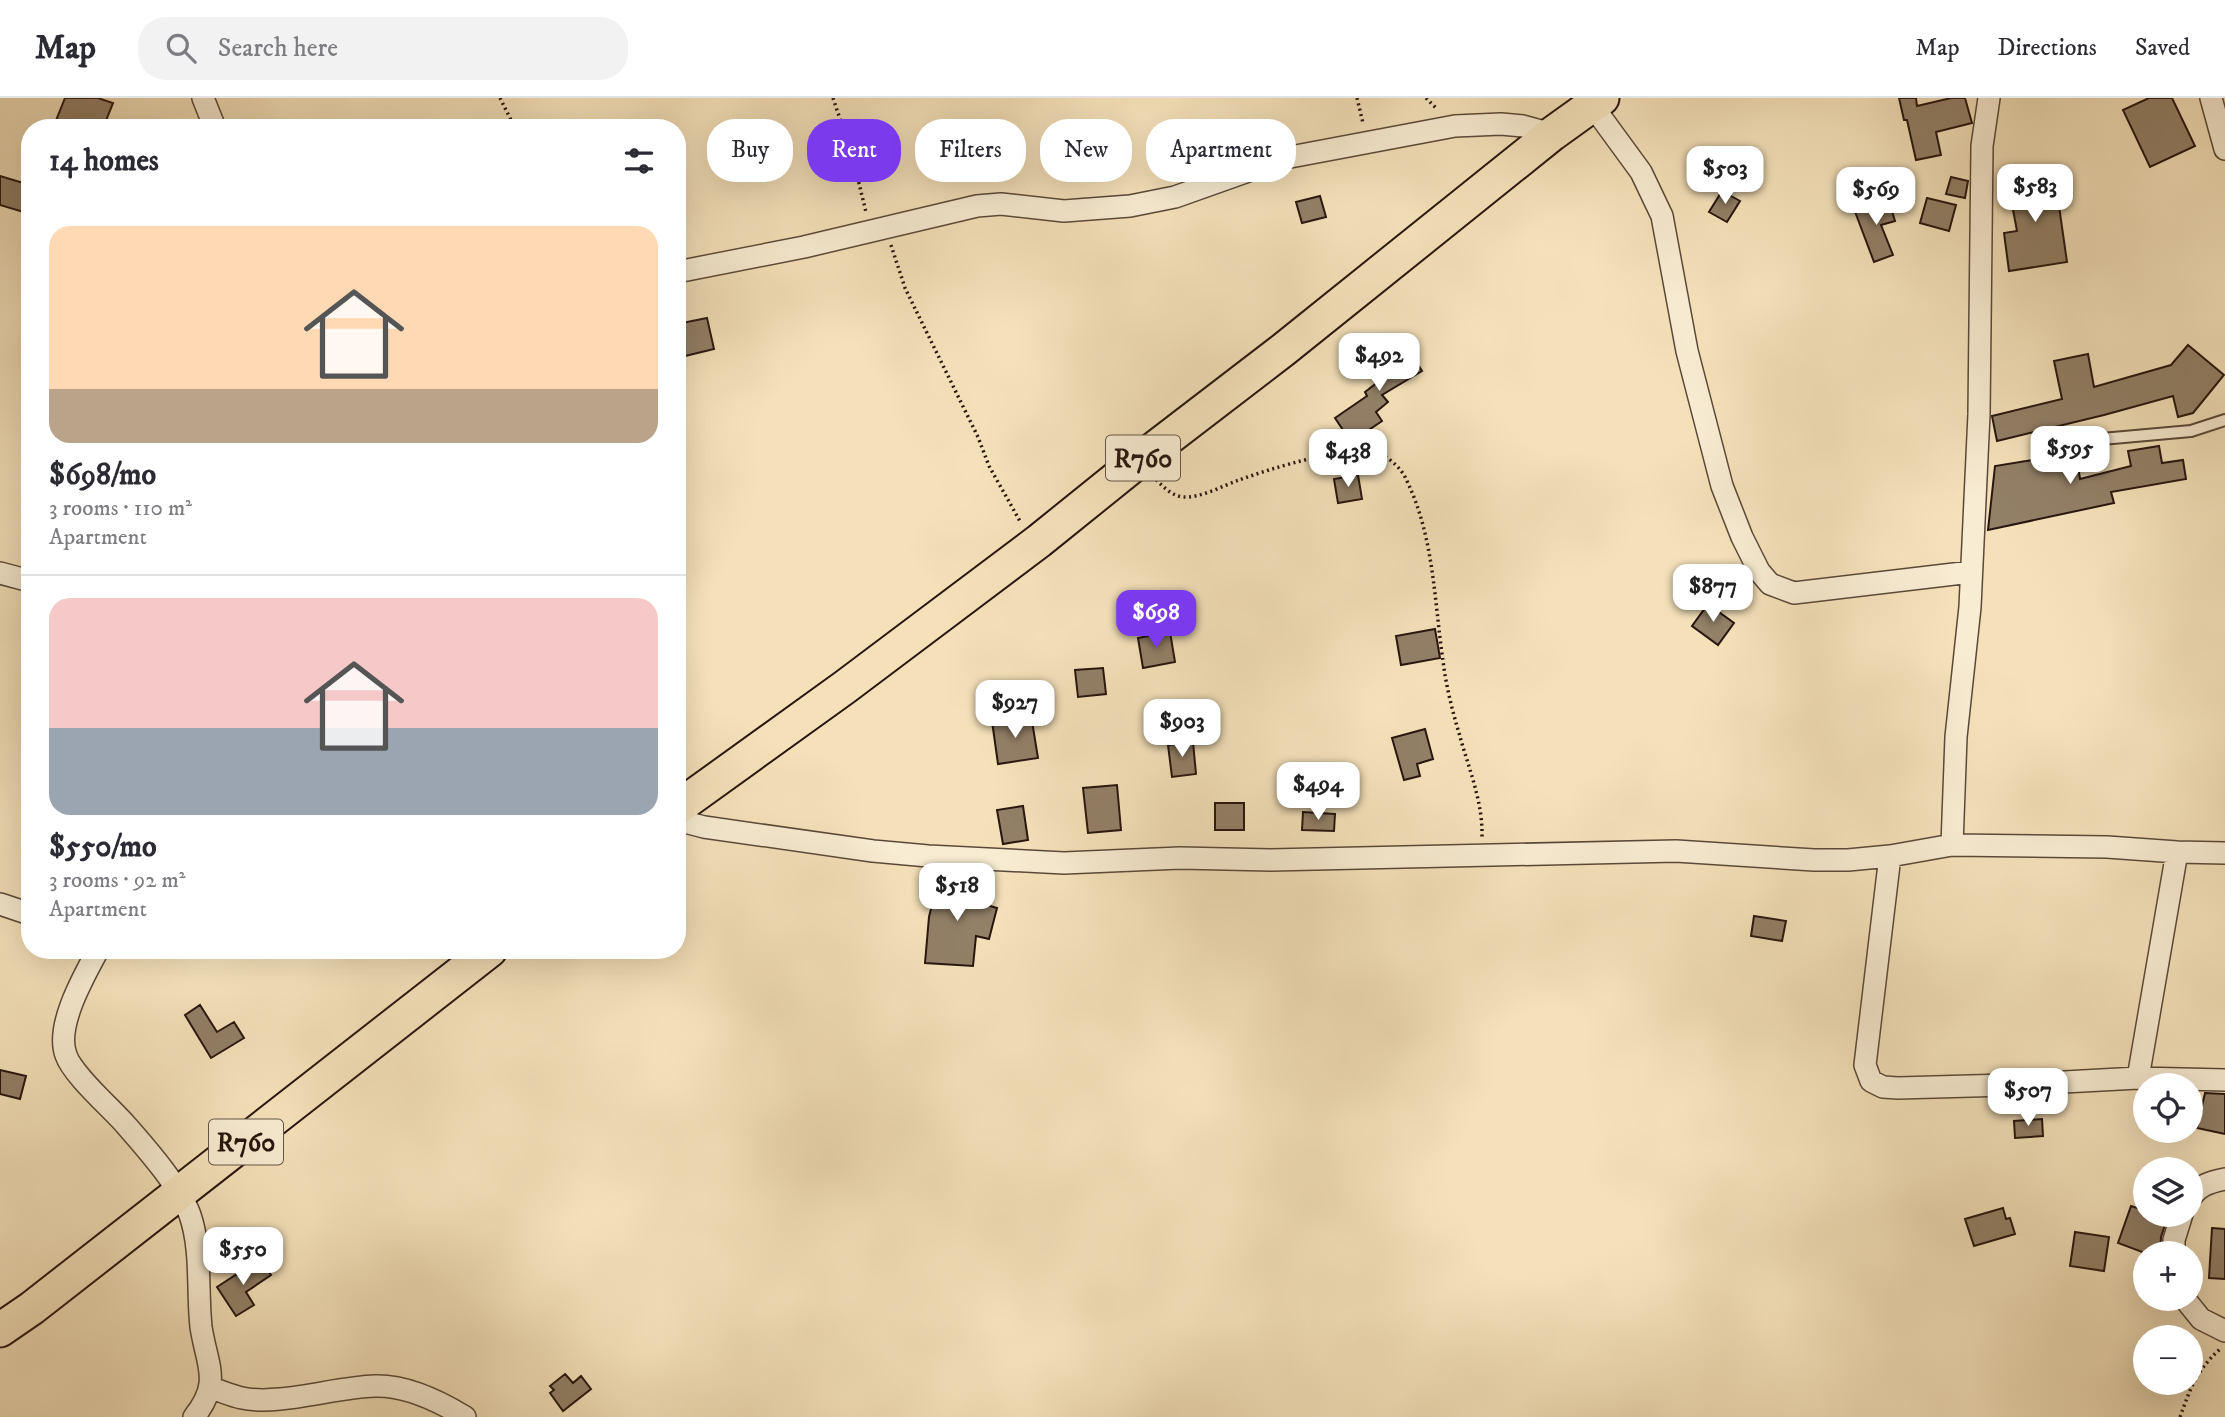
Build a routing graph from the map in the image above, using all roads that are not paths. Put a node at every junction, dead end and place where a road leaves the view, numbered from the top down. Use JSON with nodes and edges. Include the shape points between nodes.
{"nodes":[{"id":1,"x":203,"y":98,"type":"edge"},
{"id":2,"x":1989,"y":98,"type":"edge"},
{"id":3,"x":2211,"y":98,"type":"edge"},
{"id":4,"x":1597,"y":102,"type":"edge"},
{"id":5,"x":211,"y":119,"type":"edge"},
{"id":6,"x":1552,"y":134,"type":"junction"},
{"id":7,"x":2225,"y":149,"type":"edge"},
{"id":8,"x":686,"y":270,"type":"edge"},
{"id":9,"x":2225,"y":420,"type":"edge"},
{"id":10,"x":2057,"y":443,"type":"dead end"},
{"id":11,"x":1971,"y":572,"type":"junction"},
{"id":12,"x":0,"y":573,"type":"edge"},
{"id":13,"x":21,"y":579,"type":"edge"},
{"id":14,"x":686,"y":802,"type":"edge"},
{"id":15,"x":686,"y":822,"type":"edge"},
{"id":16,"x":1952,"y":845,"type":"junction"},
{"id":17,"x":2177,"y":852,"type":"junction"},
{"id":18,"x":2225,"y":853,"type":"edge"},
{"id":19,"x":1890,"y":856,"type":"junction"},
{"id":20,"x":0,"y":904,"type":"edge"},
{"id":21,"x":21,"y":911,"type":"edge"},
{"id":22,"x":93,"y":959,"type":"edge"},
{"id":23,"x":470,"y":959,"type":"edge"},
{"id":24,"x":2139,"y":1073,"type":"edge"},
{"id":25,"x":2133,"y":1078,"type":"edge"},
{"id":26,"x":2203,"y":1079,"type":"edge"},
{"id":27,"x":2225,"y":1080,"type":"edge"},
{"id":28,"x":2225,"y":1179,"type":"edge"},
{"id":29,"x":2203,"y":1185,"type":"edge"},
{"id":30,"x":180,"y":1194,"type":"junction"},
{"id":31,"x":2194,"y":1311,"type":"edge"},
{"id":32,"x":0,"y":1330,"type":"edge"},
{"id":33,"x":2225,"y":1331,"type":"edge"},
{"id":34,"x":211,"y":1388,"type":"junction"},
{"id":35,"x":194,"y":1417,"type":"edge"},
{"id":36,"x":465,"y":1417,"type":"edge"}],
"edges":[{"from":1,"to":5,"type":"street"},
{"from":2,"to":11,"type":"street","via":[[1982,146],[1979,414]]},
{"from":3,"to":7,"type":"street"},
{"from":4,"to":6,"type":"main road","number":"R760"},
{"from":4,"to":11,"type":"street","via":[[1641,172],[1662,216],[1687,351],[1722,486],[1759,571],[1770,584],[1794,593]]},
{"from":6,"to":8,"type":"street","via":[[1523,126],[1480,124],[1367,141],[1284,158],[1175,197],[1130,206],[1064,211],[1001,204]]},
{"from":6,"to":14,"type":"main road","number":"R760","via":[[1039,541]]},
{"from":9,"to":10,"type":"lane","via":[[2191,431]]},
{"from":11,"to":16,"type":"street","via":[[1956,737]]},
{"from":12,"to":13,"type":"street"},
{"from":15,"to":19,"type":"street","via":[[873,851],[1022,862],[1676,851],[1814,860]]},
{"from":16,"to":17,"type":"street"},
{"from":16,"to":19,"type":"street"},
{"from":17,"to":18,"type":"street"},
{"from":17,"to":24,"type":"street"},
{"from":19,"to":25,"type":"street","via":[[1865,1065],[1871,1081],[1898,1088]]},
{"from":20,"to":21,"type":"street"},
{"from":22,"to":30,"type":"street","via":[[64,1029],[66,1056]]},
{"from":23,"to":30,"type":"main road","number":"R760"},
{"from":26,"to":27,"type":"street"},
{"from":28,"to":29,"type":"street"},
{"from":30,"to":32,"type":"main road","number":"R760"},
{"from":30,"to":34,"type":"street","via":[[194,1234]]},
{"from":31,"to":33,"type":"street","via":[[2201,1320]]},
{"from":34,"to":35,"type":"street"},
{"from":34,"to":36,"type":"street","via":[[243,1399],[269,1400],[376,1386],[430,1399]]}]}
